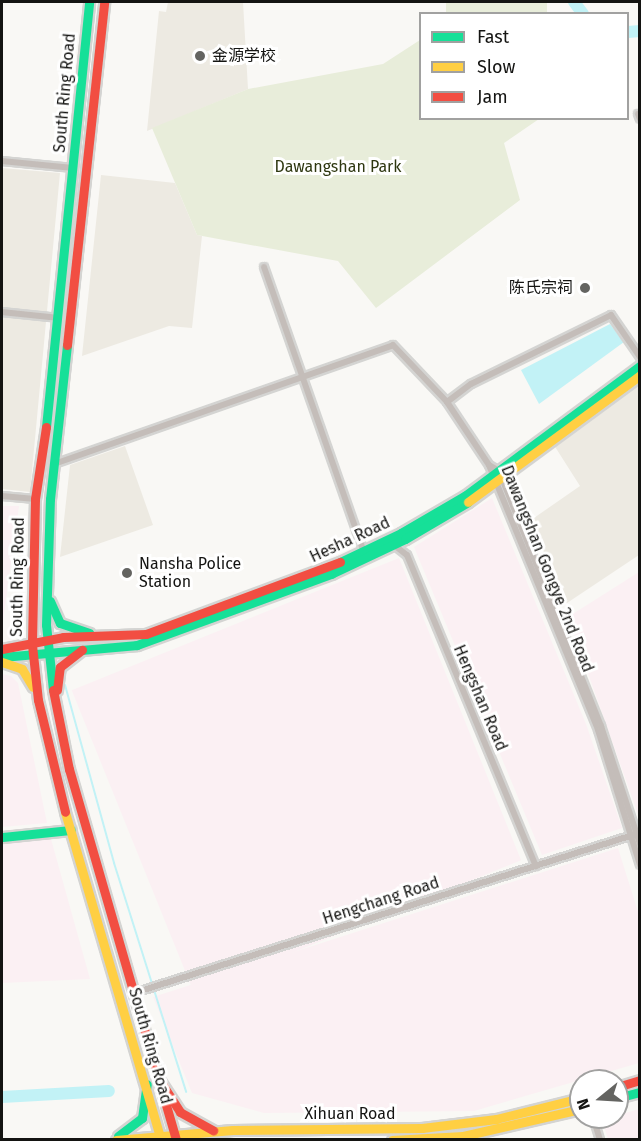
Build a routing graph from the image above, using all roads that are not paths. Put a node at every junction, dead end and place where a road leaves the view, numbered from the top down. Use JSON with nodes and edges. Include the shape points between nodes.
{"nodes":[{"id":1,"x":89,"y":2,"type":"edge"},
{"id":2,"x":104,"y":2,"type":"edge"},
{"id":3,"x":2,"y":161,"type":"edge"},
{"id":4,"x":73,"y":168,"type":"junction"},
{"id":5,"x":264,"y":267,"type":"dead end"},
{"id":6,"x":2,"y":312,"type":"edge"},
{"id":7,"x":59,"y":318,"type":"junction"},
{"id":8,"x":639,"y":357,"type":"edge"},
{"id":9,"x":639,"y":366,"type":"edge"},
{"id":10,"x":639,"y":375,"type":"edge"},
{"id":11,"x":302,"y":377,"type":"junction"},
{"id":12,"x":447,"y":402,"type":"junction"},
{"id":13,"x":54,"y":464,"type":"junction"},
{"id":14,"x":496,"y":478,"type":"junction"},
{"id":15,"x":2,"y":496,"type":"edge"},
{"id":16,"x":35,"y":499,"type":"junction"},
{"id":17,"x":394,"y":544,"type":"junction"},
{"id":18,"x":365,"y":554,"type":"junction"},
{"id":19,"x":47,"y":593,"type":"junction"},
{"id":20,"x":103,"y":637,"type":"junction"},
{"id":21,"x":48,"y":646,"type":"junction"},
{"id":22,"x":85,"y":648,"type":"junction"},
{"id":23,"x":2,"y":649,"type":"edge"},
{"id":24,"x":32,"y":649,"type":"junction"},
{"id":25,"x":2,"y":657,"type":"edge"},
{"id":26,"x":2,"y":662,"type":"edge"},
{"id":27,"x":38,"y":700,"type":"junction"},
{"id":28,"x":58,"y":720,"type":"junction"},
{"id":29,"x":71,"y":830,"type":"junction"},
{"id":30,"x":633,"y":835,"type":"junction"},
{"id":31,"x":2,"y":837,"type":"edge"},
{"id":32,"x":639,"y":844,"type":"edge"},
{"id":33,"x":639,"y":863,"type":"edge"},
{"id":34,"x":536,"y":866,"type":"junction"},
{"id":35,"x":134,"y":993,"type":"junction"},
{"id":36,"x":160,"y":1081,"type":"junction"},
{"id":37,"x":147,"y":1084,"type":"junction"},
{"id":38,"x":569,"y":1101,"type":"edge"},
{"id":39,"x":569,"y":1112,"type":"edge"},
{"id":40,"x":216,"y":1131,"type":"junction"},
{"id":41,"x":175,"y":1136,"type":"edge"},
{"id":42,"x":161,"y":1137,"type":"edge"},
{"id":43,"x":111,"y":1140,"type":"edge"},
{"id":44,"x":116,"y":1140,"type":"edge"},
{"id":45,"x":392,"y":1140,"type":"edge"}],
"edges":[{"from":1,"to":4,"type":"main road","name":"South Ring Road"},
{"from":2,"to":13,"type":"main road","name":"South Ring Road"},
{"from":3,"to":4,"type":"street"},
{"from":4,"to":7,"type":"main road","name":"South Ring Road"},
{"from":5,"to":11,"type":"street"},
{"from":6,"to":7,"type":"street"},
{"from":7,"to":16,"type":"main road","name":"South Ring Road"},
{"from":8,"to":12,"type":"street","via":[[611,315],[471,384]]},
{"from":9,"to":14,"type":"main road","name":"Hesha Road"},
{"from":10,"to":14,"type":"main road","name":"Hesha Road"},
{"from":11,"to":12,"type":"street","via":[[393,345]]},
{"from":11,"to":13,"type":"street"},
{"from":11,"to":18,"type":"street"},
{"from":12,"to":14,"type":"street","name":"Dawangshan Gongye 2nd Road"},
{"from":13,"to":19,"type":"main road","name":"South Ring Road"},
{"from":14,"to":17,"type":"main road","name":"Hesha Road"},
{"from":14,"to":18,"type":"main road","name":"Hesha Road"},
{"from":14,"to":30,"type":"street","name":"Dawangshan Gongye 2nd Road","via":[[598,730]]},
{"from":15,"to":16,"type":"street"},
{"from":16,"to":24,"type":"main road","name":"South Ring Road"},
{"from":17,"to":18,"type":"main road","name":"Hesha Road"},
{"from":17,"to":34,"type":"street","name":"Hengshan Road","via":[[407,555]]},
{"from":18,"to":20,"type":"main road","name":"Hesha Road","via":[[146,634]]},
{"from":18,"to":22,"type":"main road","name":"Hesha Road","via":[[300,587],[148,641],[126,647]]},
{"from":19,"to":20,"type":"main road","via":[[55,616],[64,626]]},
{"from":19,"to":21,"type":"main road","name":"South Ring Road"},
{"from":20,"to":21,"type":"main road","name":"Hesha Road"},
{"from":21,"to":22,"type":"main road","name":"Hesha Road"},
{"from":21,"to":24,"type":"main road","name":"Hesha Road"},
{"from":21,"to":28,"type":"main road","name":"South Ring Road"},
{"from":22,"to":28,"type":"main road","via":[[66,660],[58,671]]},
{"from":23,"to":24,"type":"main road"},
{"from":24,"to":25,"type":"main road"},
{"from":24,"to":27,"type":"main road","name":"South Ring Road"},
{"from":26,"to":27,"type":"main road","via":[[25,672]]},
{"from":27,"to":29,"type":"main road","name":"South Ring Road"},
{"from":28,"to":35,"type":"main road","name":"South Ring Road"},
{"from":29,"to":31,"type":"main road"},
{"from":29,"to":37,"type":"main road","name":"South Ring Road"},
{"from":30,"to":32,"type":"street","name":"Dawangshan Gongye 2nd Road"},
{"from":30,"to":33,"type":"street","name":"Dawangshan Gongye 2nd Road"},
{"from":30,"to":34,"type":"street","name":"Hengchang Road"},
{"from":34,"to":35,"type":"street","name":"Hengchang Road"},
{"from":35,"to":36,"type":"main road","name":"South Ring Road"},
{"from":36,"to":40,"type":"main road","via":[[180,1112]]},
{"from":36,"to":41,"type":"main road","name":"South Ring Road"},
{"from":37,"to":42,"type":"main road","name":"South Ring Road"},
{"from":37,"to":43,"type":"main road","via":[[142,1118],[134,1128]]},
{"from":38,"to":40,"type":"main road","name":"Xihuan Road","via":[[496,1119],[422,1128]]},
{"from":39,"to":45,"type":"main road","name":"Xihuan Road","via":[[463,1136]]},
{"from":40,"to":41,"type":"main road","name":"Xihuan Road"},
{"from":41,"to":42,"type":"main road","name":"Xihuan Road"},
{"from":42,"to":44,"type":"main road","name":"Xihuan Road"}]}
